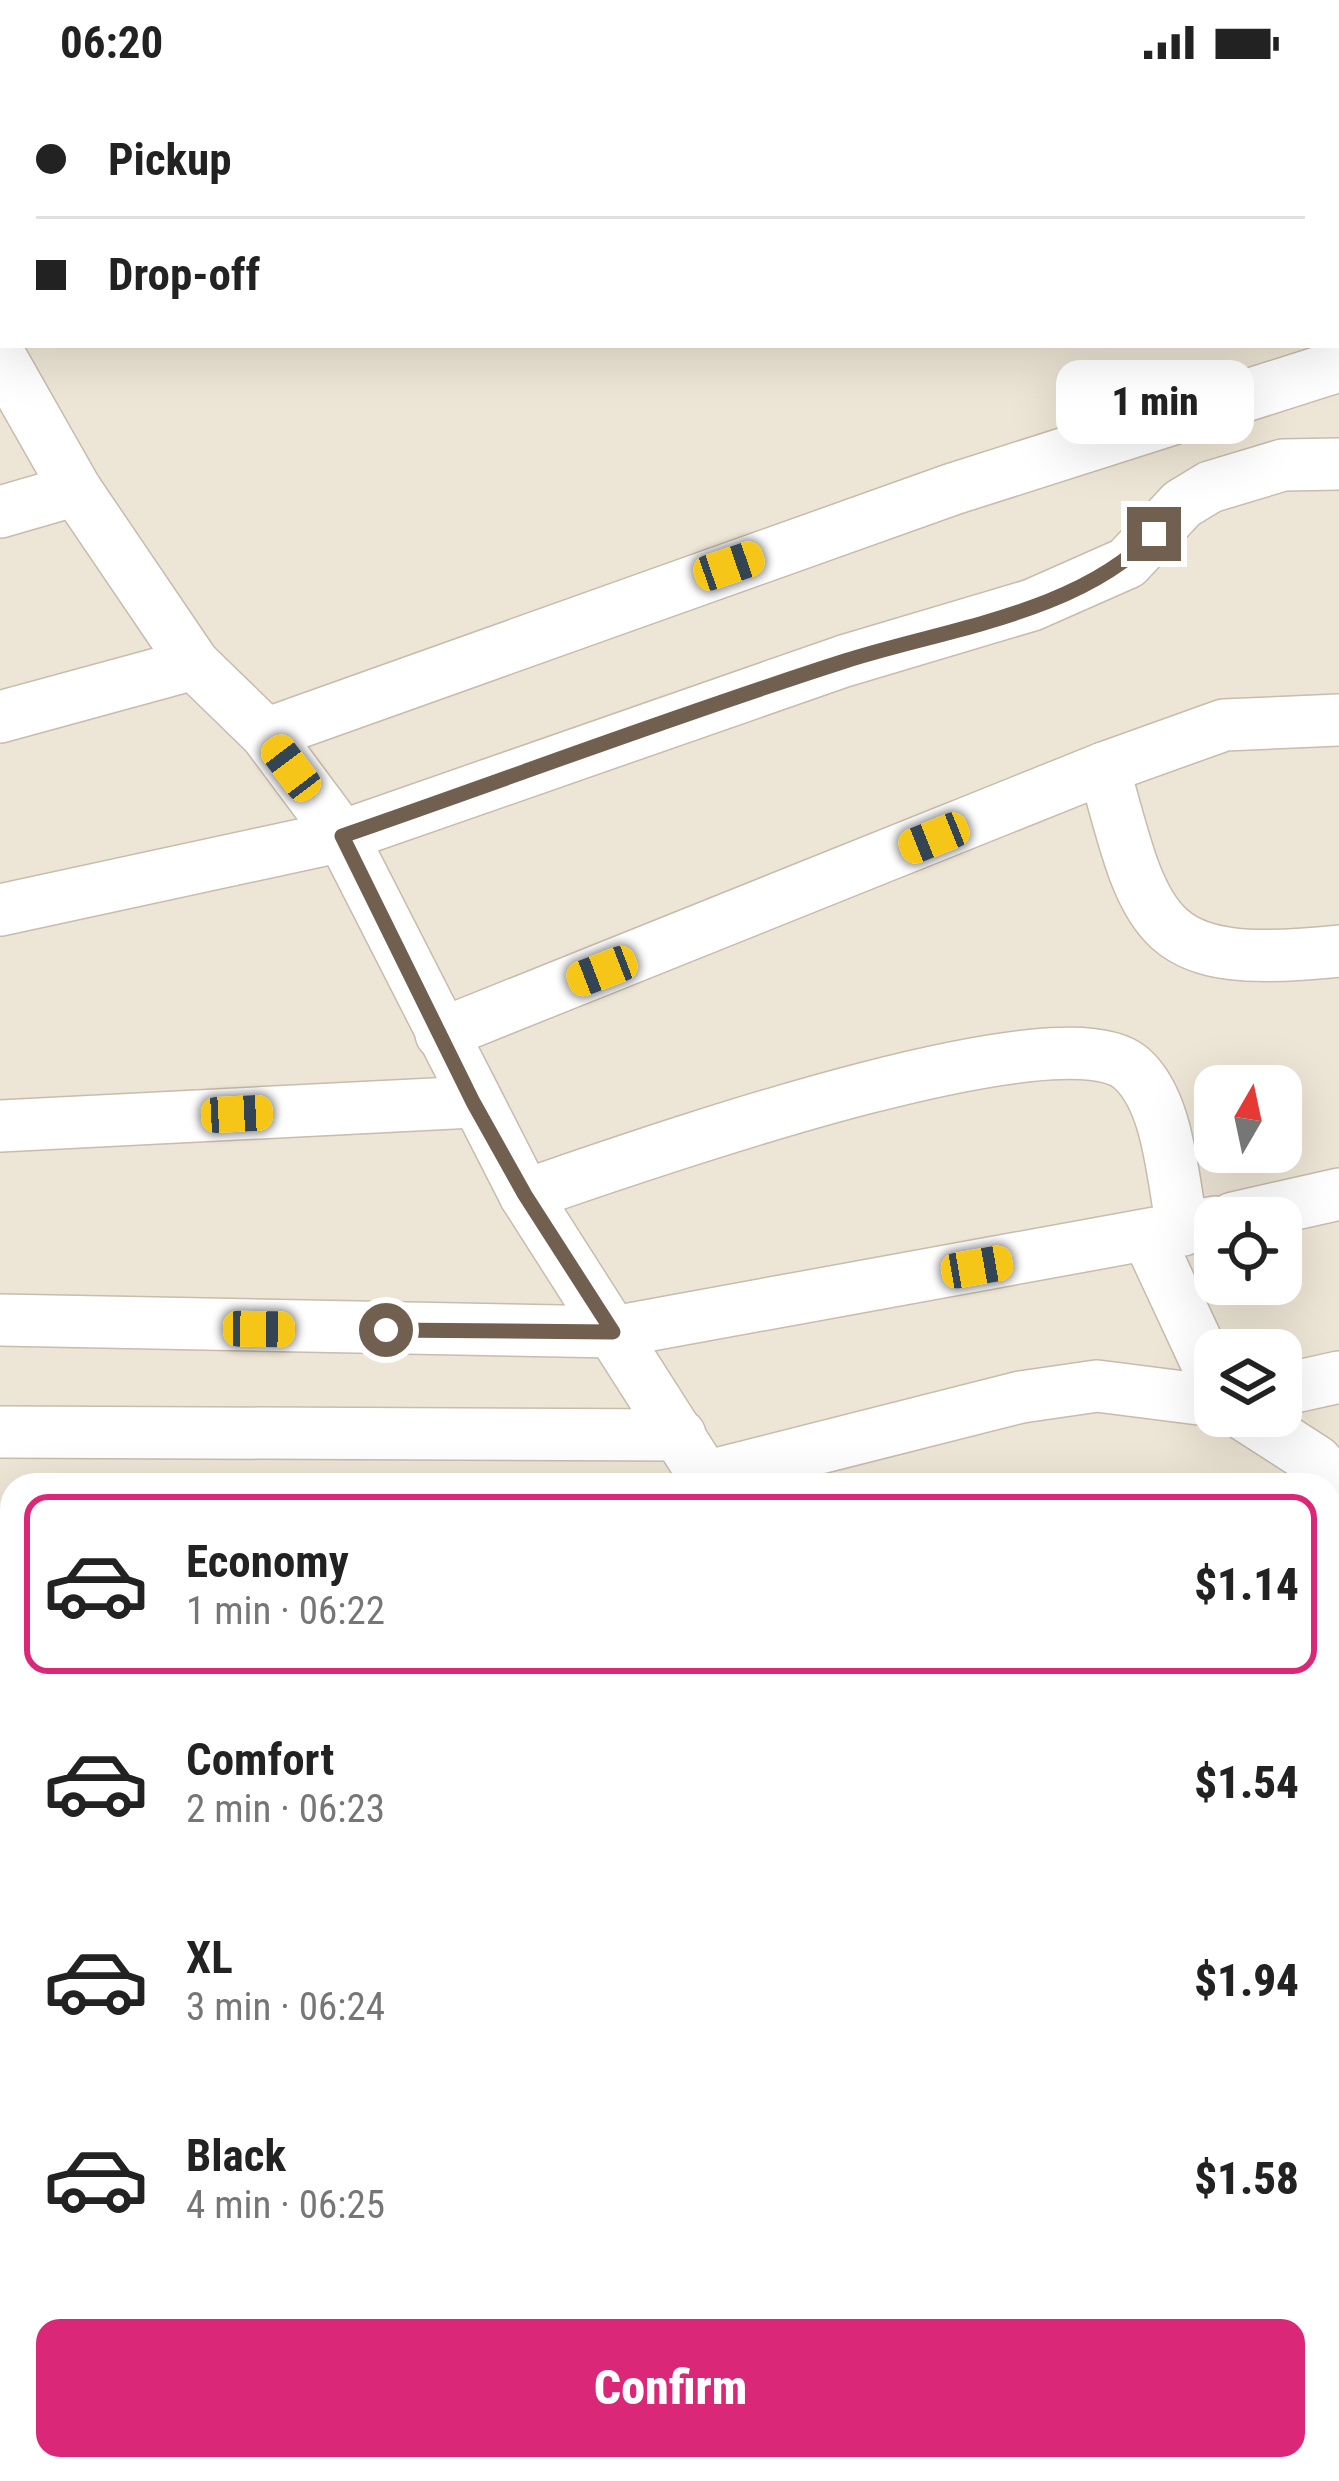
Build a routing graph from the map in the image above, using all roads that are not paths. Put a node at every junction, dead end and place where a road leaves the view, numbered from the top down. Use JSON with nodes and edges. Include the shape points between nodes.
{"nodes":[{"id":1,"x":1339,"y":366,"type":"edge"},
{"id":2,"x":6,"y":376,"type":"edge"},
{"id":3,"x":1339,"y":464,"type":"edge"},
{"id":4,"x":76,"y":490,"type":"junction"},
{"id":5,"x":0,"y":512,"type":"edge"},
{"id":6,"x":194,"y":664,"type":"junction"},
{"id":7,"x":0,"y":717,"type":"edge"},
{"id":8,"x":1339,"y":720,"type":"edge"},
{"id":9,"x":266,"y":734,"type":"junction"},
{"id":10,"x":1104,"y":768,"type":"junction"},
{"id":11,"x":342,"y":836,"type":"junction"},
{"id":12,"x":0,"y":910,"type":"edge"},
{"id":13,"x":1339,"y":951,"type":"edge"},
{"id":14,"x":441,"y":1034,"type":"junction"},
{"id":15,"x":473,"y":1102,"type":"junction"},
{"id":16,"x":0,"y":1126,"type":"edge"},
{"id":17,"x":1339,"y":1194,"type":"edge"},
{"id":18,"x":525,"y":1195,"type":"junction"},
{"id":19,"x":1302,"y":1202,"type":"edge"},
{"id":20,"x":1182,"y":1230,"type":"edge"},
{"id":21,"x":0,"y":1320,"type":"edge"},
{"id":22,"x":1204,"y":1329,"type":"edge"},
{"id":23,"x":613,"y":1332,"type":"junction"},
{"id":24,"x":1339,"y":1377,"type":"edge"},
{"id":25,"x":1302,"y":1385,"type":"edge"},
{"id":26,"x":1194,"y":1399,"type":"edge"},
{"id":27,"x":0,"y":1432,"type":"edge"},
{"id":28,"x":1279,"y":1437,"type":"edge"},
{"id":29,"x":698,"y":1466,"type":"edge"},
{"id":30,"x":1327,"y":1473,"type":"edge"}],
"edges":[{"from":1,"to":9,"type":"street","via":[[931,497]]},
{"from":2,"to":4,"type":"street"},
{"from":3,"to":11,"type":"street","via":[[1282,465],[1210,487],[1182,504],[1127,563],[1032,605]]},
{"from":4,"to":5,"type":"street"},
{"from":4,"to":6,"type":"street"},
{"from":6,"to":7,"type":"street"},
{"from":6,"to":9,"type":"street"},
{"from":8,"to":10,"type":"street","via":[[1224,725]]},
{"from":9,"to":11,"type":"street"},
{"from":10,"to":13,"type":"street","via":[[1132,874],[1156,922],[1194,949],[1259,960]]},
{"from":10,"to":14,"type":"street"},
{"from":11,"to":12,"type":"street"},
{"from":11,"to":14,"type":"street"},
{"from":14,"to":15,"type":"street"},
{"from":15,"to":16,"type":"street"},
{"from":15,"to":18,"type":"street"},
{"from":17,"to":19,"type":"street"},
{"from":18,"to":20,"type":"street","via":[[794,1104],[1034,1055],[1104,1054],[1127,1064],[1151,1090]]},
{"from":18,"to":23,"type":"street"},
{"from":20,"to":22,"type":"street"},
{"from":20,"to":23,"type":"street"},
{"from":21,"to":23,"type":"street"},
{"from":23,"to":29,"type":"street"},
{"from":24,"to":25,"type":"street"},
{"from":26,"to":29,"type":"street","via":[[1097,1386]]},
{"from":27,"to":29,"type":"street"},
{"from":28,"to":30,"type":"street"}]}
